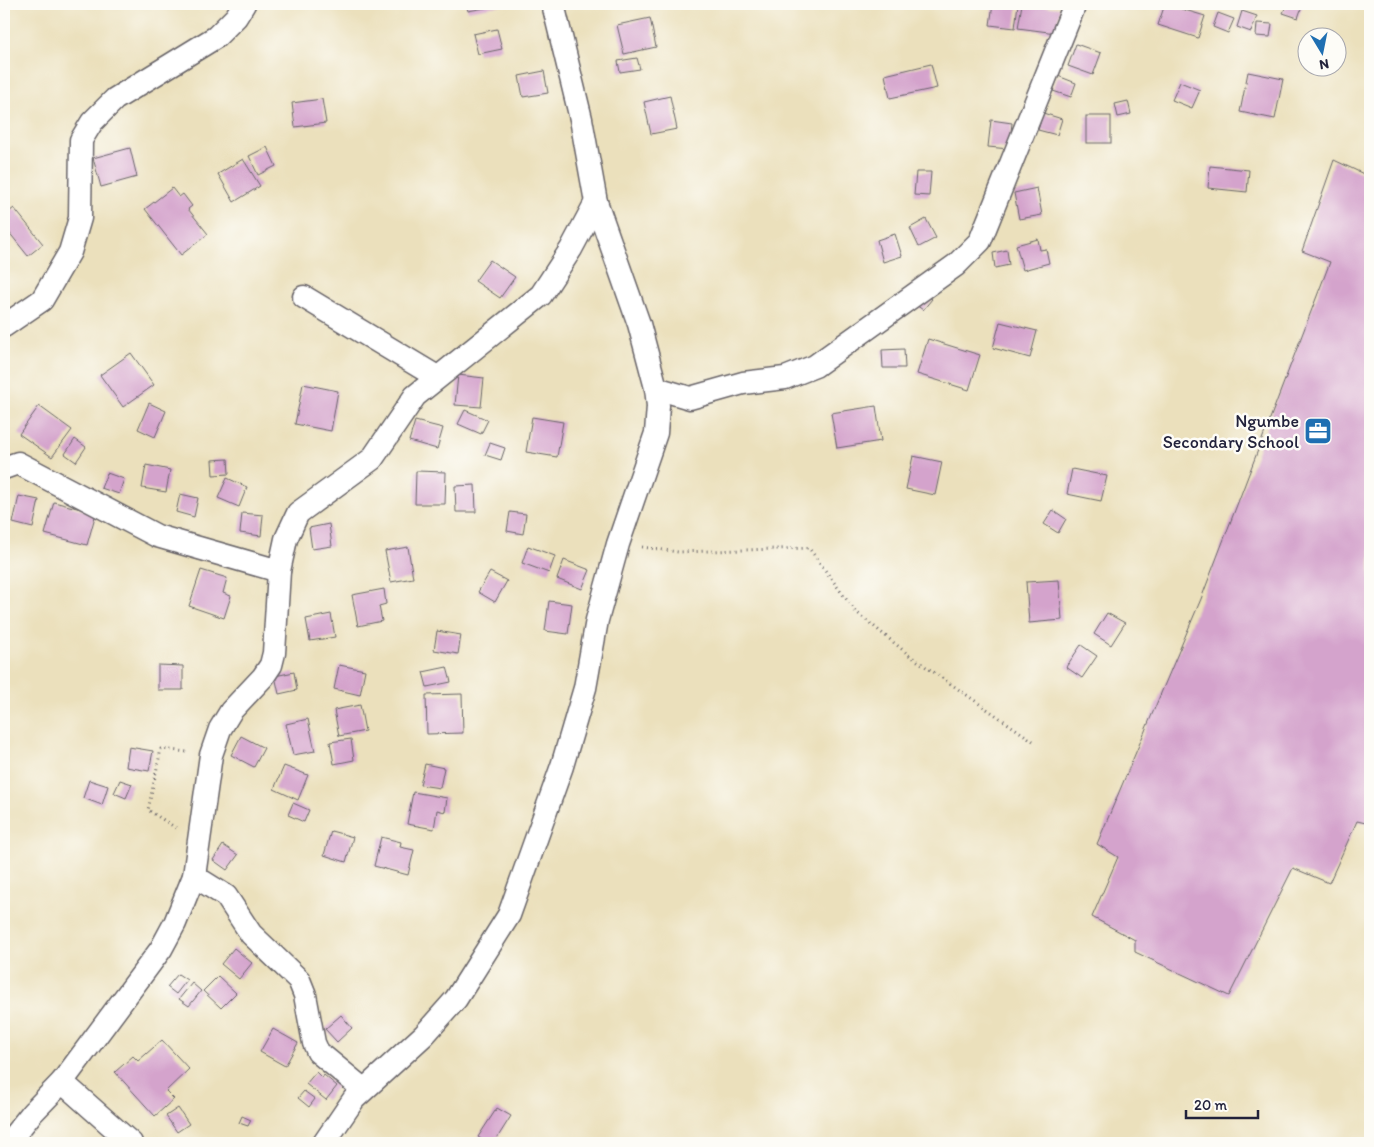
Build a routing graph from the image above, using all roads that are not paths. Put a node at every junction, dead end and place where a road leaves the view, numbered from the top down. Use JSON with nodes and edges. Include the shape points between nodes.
{"nodes":[{"id":1,"x":244,"y":4,"type":"edge"},
{"id":2,"x":553,"y":4,"type":"edge"},
{"id":3,"x":1075,"y":4,"type":"edge"},
{"id":4,"x":596,"y":202,"type":"junction"},
{"id":5,"x":304,"y":297,"type":"dead end"},
{"id":6,"x":4,"y":326,"type":"edge"},
{"id":7,"x":437,"y":377,"type":"junction"},
{"id":8,"x":656,"y":388,"type":"junction"},
{"id":9,"x":4,"y":468,"type":"edge"},
{"id":10,"x":279,"y":571,"type":"junction"},
{"id":11,"x":194,"y":876,"type":"junction"},
{"id":12,"x":62,"y":1082,"type":"junction"},
{"id":13,"x":363,"y":1089,"type":"junction"},
{"id":14,"x":8,"y":1143,"type":"edge"},
{"id":15,"x":131,"y":1143,"type":"edge"},
{"id":16,"x":324,"y":1143,"type":"edge"}],
"edges":[{"from":1,"to":6,"type":"street","via":[[236,18],[216,38],[115,99],[92,122],[81,140],[80,218],[70,252],[42,300]]},
{"from":2,"to":4,"type":"street","via":[[581,119]]},
{"from":3,"to":8,"type":"street","via":[[980,241],[956,265],[815,366],[785,378],[743,382],[690,398]]},
{"from":4,"to":7,"type":"street","via":[[541,295]]},
{"from":4,"to":8,"type":"street","via":[[639,324]]},
{"from":5,"to":7,"type":"street"},
{"from":7,"to":10,"type":"street","via":[[415,396],[372,459],[298,513],[286,539]]},
{"from":8,"to":13,"type":"street","via":[[656,434],[618,544],[597,620],[585,688],[562,766],[509,915],[456,999],[424,1036]]},
{"from":9,"to":10,"type":"street","via":[[18,463],[157,536]]},
{"from":10,"to":11,"type":"street","via":[[271,665],[225,720],[211,755]]},
{"from":11,"to":12,"type":"street","via":[[161,949]]},
{"from":11,"to":13,"type":"street","via":[[226,896],[251,934],[299,980],[306,995],[318,1052]]},
{"from":12,"to":14,"type":"street"},
{"from":12,"to":15,"type":"street"},
{"from":13,"to":16,"type":"street"}]}
